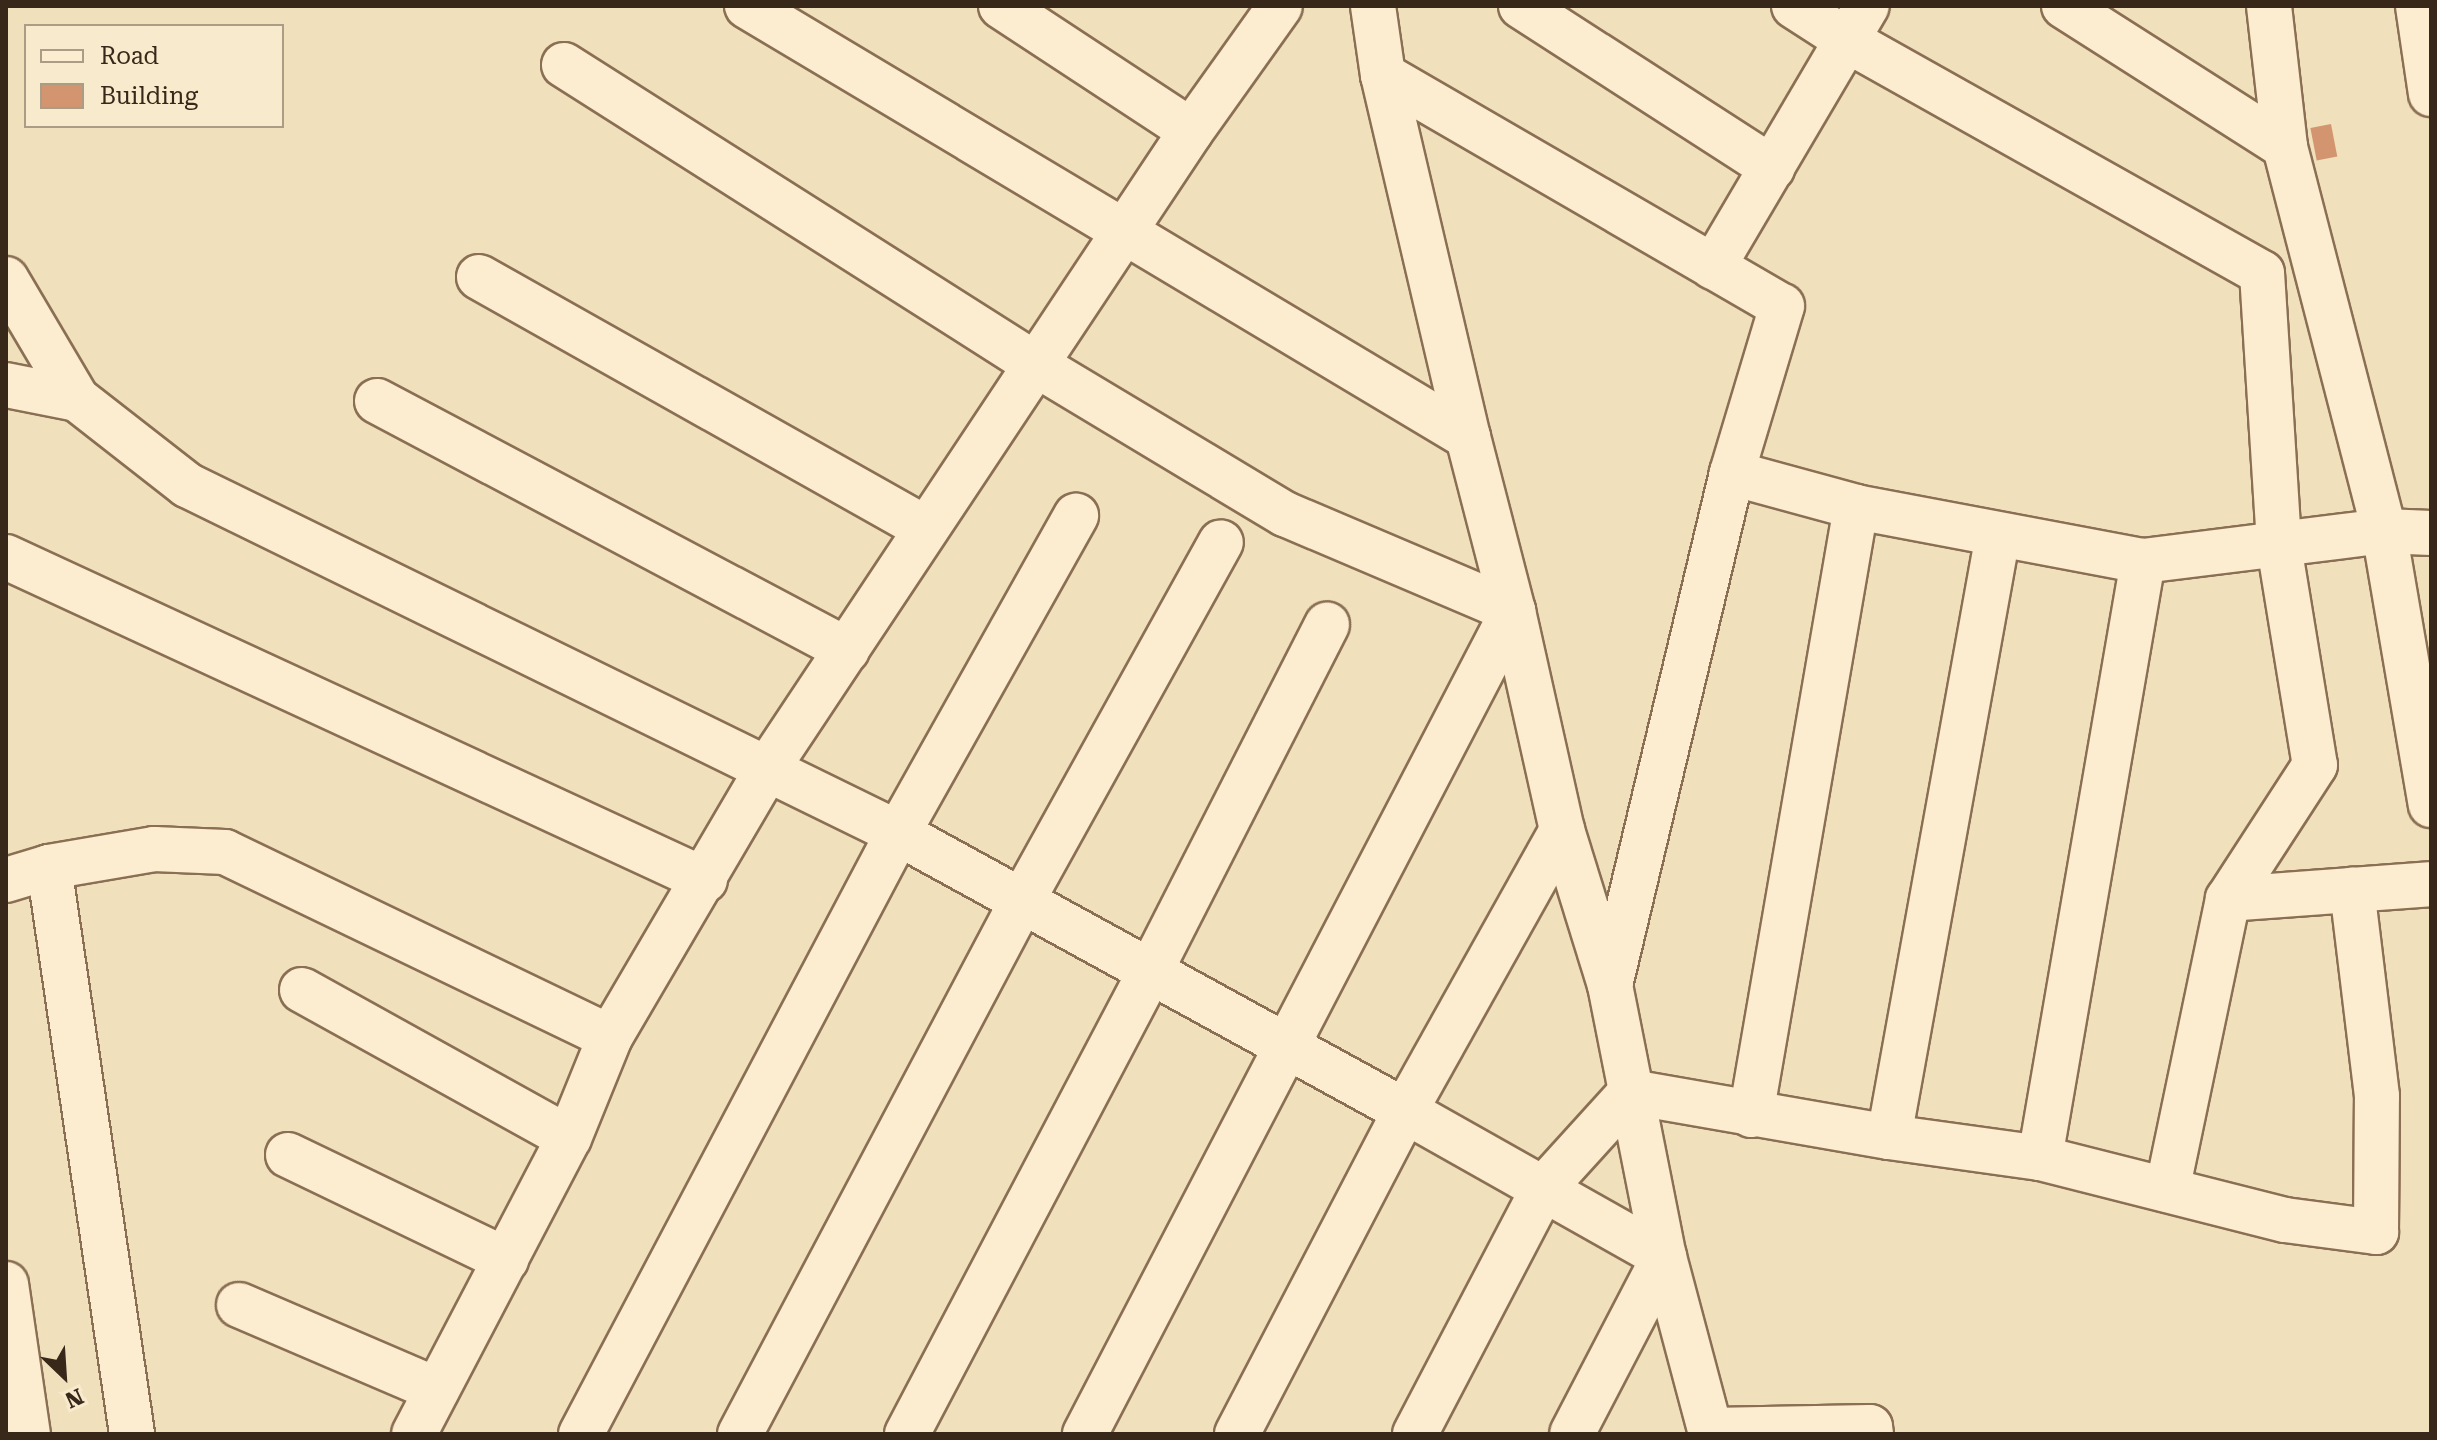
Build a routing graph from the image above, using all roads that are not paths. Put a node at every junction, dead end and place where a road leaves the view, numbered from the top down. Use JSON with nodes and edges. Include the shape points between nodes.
{"nodes":[{"id":1,"x":747,"y":6,"type":"edge"},
{"id":2,"x":1001,"y":6,"type":"edge"},
{"id":3,"x":1373,"y":6,"type":"edge"},
{"id":4,"x":1521,"y":6,"type":"edge"},
{"id":5,"x":1794,"y":6,"type":"edge"},
{"id":6,"x":2064,"y":6,"type":"edge"},
{"id":7,"x":2269,"y":6,"type":"edge"},
{"id":8,"x":2418,"y":6,"type":"edge"},
{"id":9,"x":1262,"y":12,"type":"edge"},
{"id":10,"x":1856,"y":23,"type":"edge"},
{"id":11,"x":564,"y":65,"type":"dead end"},
{"id":12,"x":1383,"y":75,"type":"junction"},
{"id":13,"x":2431,"y":94,"type":"edge"},
{"id":14,"x":1191,"y":131,"type":"junction"},
{"id":15,"x":2285,"y":147,"type":"junction"},
{"id":16,"x":1772,"y":168,"type":"junction"},
{"id":17,"x":1123,"y":233,"type":"junction"},
{"id":18,"x":1713,"y":267,"type":"junction"},
{"id":19,"x":479,"y":277,"type":"dead end"},
{"id":20,"x":6,"y":279,"type":"edge"},
{"id":21,"x":1035,"y":364,"type":"junction"},
{"id":22,"x":6,"y":385,"type":"edge"},
{"id":23,"x":77,"y":399,"type":"junction"},
{"id":24,"x":377,"y":401,"type":"dead end"},
{"id":25,"x":1468,"y":437,"type":"junction"},
{"id":26,"x":1732,"y":473,"type":"junction"},
{"id":27,"x":1856,"y":507,"type":"junction"},
{"id":28,"x":1076,"y":516,"type":"dead end"},
{"id":29,"x":925,"y":528,"type":"junction"},
{"id":30,"x":2384,"y":531,"type":"junction"},
{"id":31,"x":2431,"y":533,"type":"edge"},
{"id":32,"x":1998,"y":535,"type":"junction"},
{"id":33,"x":1221,"y":542,"type":"dead end"},
{"id":34,"x":2279,"y":546,"type":"junction"},
{"id":35,"x":6,"y":557,"type":"edge"},
{"id":36,"x":2143,"y":561,"type":"junction"},
{"id":37,"x":1513,"y":611,"type":"junction"},
{"id":38,"x":1327,"y":624,"type":"dead end"},
{"id":39,"x":847,"y":650,"type":"junction"},
{"id":40,"x":767,"y":769,"type":"junction"},
{"id":41,"x":2431,"y":805,"type":"edge"},
{"id":42,"x":1562,"y":830,"type":"junction"},
{"id":43,"x":898,"y":833,"type":"junction"},
{"id":44,"x":49,"y":867,"type":"junction"},
{"id":45,"x":6,"y":880,"type":"edge"},
{"id":46,"x":705,"y":880,"type":"junction"},
{"id":47,"x":2431,"y":884,"type":"edge"},
{"id":48,"x":2352,"y":890,"type":"junction"},
{"id":49,"x":2228,"y":899,"type":"junction"},
{"id":50,"x":1022,"y":901,"type":"junction"},
{"id":51,"x":1150,"y":972,"type":"junction"},
{"id":52,"x":1610,"y":985,"type":"junction"},
{"id":53,"x":302,"y":990,"type":"dead end"},
{"id":54,"x":610,"y":1037,"type":"junction"},
{"id":55,"x":1287,"y":1045,"type":"junction"},
{"id":56,"x":1631,"y":1092,"type":"junction"},
{"id":57,"x":1405,"y":1111,"type":"junction"},
{"id":58,"x":1751,"y":1115,"type":"junction"},
{"id":59,"x":1889,"y":1137,"type":"junction"},
{"id":60,"x":569,"y":1138,"type":"junction"},
{"id":61,"x":288,"y":1155,"type":"dead end"},
{"id":62,"x":2040,"y":1158,"type":"junction"},
{"id":63,"x":1543,"y":1189,"type":"junction"},
{"id":64,"x":2167,"y":1190,"type":"junction"},
{"id":65,"x":1664,"y":1257,"type":"junction"},
{"id":66,"x":506,"y":1260,"type":"junction"},
{"id":67,"x":6,"y":1284,"type":"edge"},
{"id":68,"x":239,"y":1305,"type":"dead end"},
{"id":69,"x":437,"y":1390,"type":"junction"},
{"id":70,"x":1711,"y":1432,"type":"edge"},
{"id":71,"x":28,"y":1434,"type":"edge"},
{"id":72,"x":132,"y":1434,"type":"edge"},
{"id":73,"x":414,"y":1434,"type":"edge"},
{"id":74,"x":581,"y":1434,"type":"edge"},
{"id":75,"x":740,"y":1434,"type":"edge"},
{"id":76,"x":907,"y":1434,"type":"edge"},
{"id":77,"x":1085,"y":1434,"type":"edge"},
{"id":78,"x":1237,"y":1434,"type":"edge"},
{"id":79,"x":1415,"y":1434,"type":"edge"},
{"id":80,"x":1572,"y":1434,"type":"edge"},
{"id":81,"x":1871,"y":1434,"type":"edge"}],
"edges":[{"from":1,"to":17,"type":"street"},
{"from":2,"to":14,"type":"street"},
{"from":3,"to":12,"type":"street"},
{"from":4,"to":16,"type":"street"},
{"from":5,"to":10,"type":"street"},
{"from":6,"to":15,"type":"street"},
{"from":7,"to":15,"type":"street"},
{"from":8,"to":13,"type":"street"},
{"from":9,"to":14,"type":"street"},
{"from":10,"to":16,"type":"street"},
{"from":10,"to":34,"type":"street","via":[[2262,273]]},
{"from":11,"to":21,"type":"street"},
{"from":12,"to":18,"type":"street"},
{"from":12,"to":25,"type":"street"},
{"from":14,"to":17,"type":"street"},
{"from":15,"to":30,"type":"street"},
{"from":16,"to":18,"type":"street"},
{"from":17,"to":21,"type":"street"},
{"from":17,"to":25,"type":"street"},
{"from":18,"to":26,"type":"street","via":[[1782,306]]},
{"from":19,"to":29,"type":"street"},
{"from":20,"to":23,"type":"street"},
{"from":21,"to":29,"type":"street"},
{"from":21,"to":37,"type":"street","via":[[1285,514]]},
{"from":22,"to":23,"type":"street"},
{"from":23,"to":40,"type":"street","via":[[187,485]]},
{"from":24,"to":39,"type":"street"},
{"from":25,"to":37,"type":"street"},
{"from":26,"to":27,"type":"street"},
{"from":26,"to":52,"type":"street"},
{"from":27,"to":32,"type":"street"},
{"from":27,"to":58,"type":"street"},
{"from":28,"to":43,"type":"street"},
{"from":29,"to":39,"type":"street"},
{"from":30,"to":31,"type":"street"},
{"from":30,"to":34,"type":"street"},
{"from":30,"to":41,"type":"street"},
{"from":32,"to":36,"type":"street"},
{"from":32,"to":59,"type":"street"},
{"from":33,"to":50,"type":"street"},
{"from":34,"to":36,"type":"street"},
{"from":34,"to":49,"type":"street","via":[[2315,765]]},
{"from":35,"to":46,"type":"street"},
{"from":36,"to":62,"type":"street"},
{"from":37,"to":42,"type":"street"},
{"from":37,"to":55,"type":"street"},
{"from":38,"to":51,"type":"street"},
{"from":39,"to":40,"type":"street"},
{"from":40,"to":43,"type":"street"},
{"from":40,"to":46,"type":"street"},
{"from":42,"to":52,"type":"street"},
{"from":42,"to":57,"type":"street"},
{"from":43,"to":50,"type":"street"},
{"from":43,"to":74,"type":"street"},
{"from":44,"to":45,"type":"street"},
{"from":44,"to":54,"type":"street","via":[[154,849],[225,852]]},
{"from":44,"to":72,"type":"street"},
{"from":46,"to":54,"type":"street"},
{"from":47,"to":48,"type":"street"},
{"from":48,"to":49,"type":"street"},
{"from":48,"to":64,"type":"street","via":[[2377,1096],[2376,1232],[2285,1220]]},
{"from":49,"to":64,"type":"street"},
{"from":50,"to":51,"type":"street"},
{"from":50,"to":75,"type":"street"},
{"from":51,"to":55,"type":"street"},
{"from":51,"to":76,"type":"street"},
{"from":52,"to":56,"type":"street"},
{"from":53,"to":60,"type":"street"},
{"from":54,"to":60,"type":"street"},
{"from":55,"to":57,"type":"street"},
{"from":55,"to":77,"type":"street"},
{"from":56,"to":58,"type":"street"},
{"from":56,"to":63,"type":"street"},
{"from":56,"to":65,"type":"street"},
{"from":57,"to":63,"type":"street"},
{"from":57,"to":78,"type":"street"},
{"from":58,"to":59,"type":"street"},
{"from":59,"to":62,"type":"street"},
{"from":60,"to":66,"type":"street"},
{"from":61,"to":66,"type":"street"},
{"from":62,"to":64,"type":"street"},
{"from":63,"to":65,"type":"street"},
{"from":63,"to":79,"type":"street"},
{"from":65,"to":70,"type":"street"},
{"from":65,"to":80,"type":"street"},
{"from":66,"to":69,"type":"street"},
{"from":67,"to":71,"type":"street"},
{"from":68,"to":69,"type":"street"},
{"from":69,"to":73,"type":"street"},
{"from":70,"to":81,"type":"street","via":[[1870,1427]]}]}
